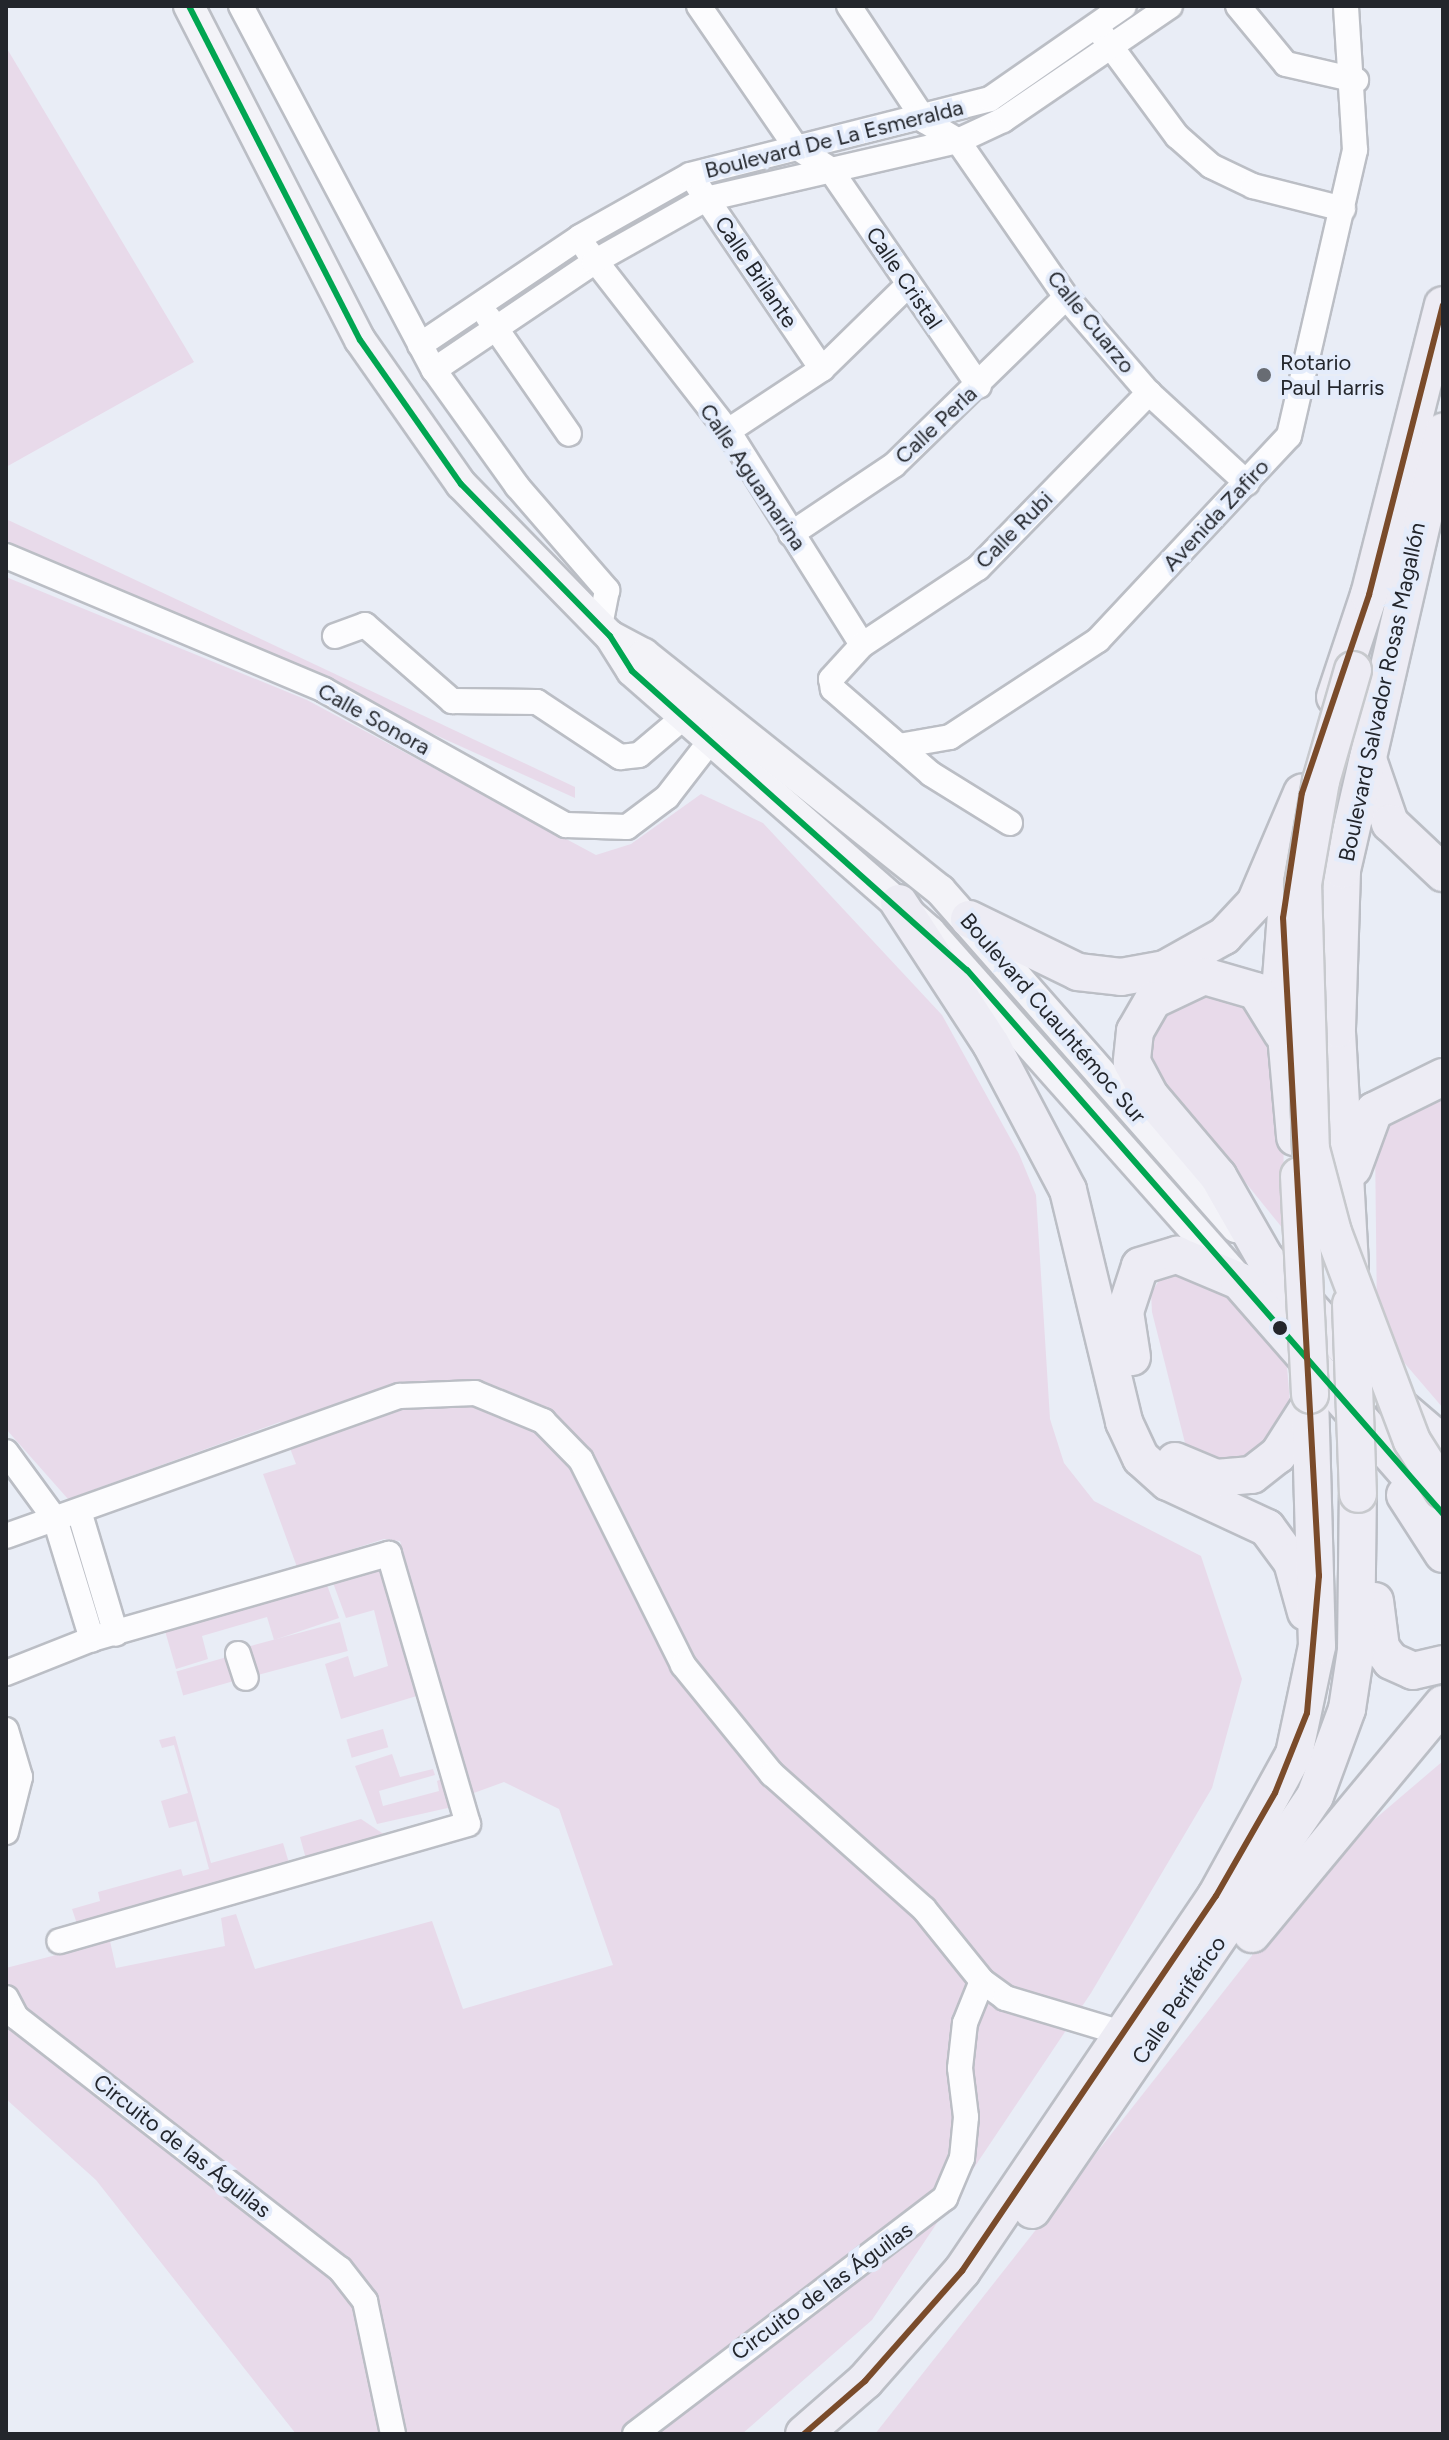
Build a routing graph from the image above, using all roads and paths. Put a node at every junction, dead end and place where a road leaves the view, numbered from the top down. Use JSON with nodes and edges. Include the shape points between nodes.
{"nodes":[{"id":1,"x":189,"y":6,"type":"edge"},
{"id":2,"x":241,"y":6,"type":"edge"},
{"id":3,"x":699,"y":6,"type":"edge"},
{"id":4,"x":849,"y":6,"type":"edge"},
{"id":5,"x":1124,"y":6,"type":"edge"},
{"id":6,"x":1170,"y":6,"type":"edge"},
{"id":7,"x":1238,"y":6,"type":"edge"},
{"id":8,"x":1346,"y":6,"type":"edge"},
{"id":9,"x":1095,"y":25,"type":"junction"},
{"id":10,"x":1110,"y":46,"type":"junction"},
{"id":11,"x":1356,"y":80,"type":"junction"},
{"id":12,"x":925,"y":121,"type":"junction"},
{"id":13,"x":958,"y":141,"type":"junction"},
{"id":14,"x":796,"y":147,"type":"junction"},
{"id":15,"x":830,"y":169,"type":"junction"},
{"id":16,"x":690,"y":175,"type":"junction"},
{"id":17,"x":706,"y":199,"type":"junction"},
{"id":18,"x":1343,"y":209,"type":"junction"},
{"id":19,"x":580,"y":237,"type":"junction"},
{"id":20,"x":594,"y":262,"type":"junction"},
{"id":21,"x":908,"y":285,"type":"junction"},
{"id":22,"x":1066,"y":297,"type":"junction"},
{"id":23,"x":482,"y":305,"type":"junction"},
{"id":24,"x":1443,"y":305,"type":"edge"},
{"id":25,"x":496,"y":331,"type":"junction"},
{"id":26,"x":420,"y":345,"type":"junction"},
{"id":27,"x":822,"y":369,"type":"junction"},
{"id":28,"x":434,"y":370,"type":"junction"},
{"id":29,"x":979,"y":386,"type":"junction"},
{"id":30,"x":1149,"y":393,"type":"junction"},
{"id":31,"x":728,"y":431,"type":"junction"},
{"id":32,"x":1443,"y":431,"type":"edge"},
{"id":33,"x":569,"y":434,"type":"dead end"},
{"id":34,"x":1247,"y":483,"type":"junction"},
{"id":35,"x":791,"y":534,"type":"junction"},
{"id":36,"x":6,"y":556,"type":"edge"},
{"id":37,"x":1385,"y":596,"type":"junction"},
{"id":38,"x":605,"y":631,"type":"junction"},
{"id":39,"x":335,"y":636,"type":"dead end"},
{"id":40,"x":862,"y":645,"type":"junction"},
{"id":41,"x":1359,"y":674,"type":"junction"},
{"id":42,"x":684,"y":717,"type":"junction"},
{"id":43,"x":711,"y":740,"type":"junction"},
{"id":44,"x":899,"y":746,"type":"junction"},
{"id":45,"x":1365,"y":747,"type":"junction"},
{"id":46,"x":1302,"y":793,"type":"junction"},
{"id":47,"x":1010,"y":823,"type":"dead end"},
{"id":48,"x":1443,"y":873,"type":"edge"},
{"id":49,"x":899,"y":903,"type":"junction"},
{"id":50,"x":969,"y":919,"type":"junction"},
{"id":51,"x":1289,"y":1065,"type":"junction"},
{"id":52,"x":1443,"y":1077,"type":"edge"},
{"id":53,"x":1349,"y":1230,"type":"junction"},
{"id":54,"x":1252,"y":1270,"type":"junction"},
{"id":55,"x":1310,"y":1400,"type":"junction"},
{"id":56,"x":1396,"y":1404,"type":"junction"},
{"id":57,"x":1443,"y":1444,"type":"edge"},
{"id":58,"x":1385,"y":1446,"type":"junction"},
{"id":59,"x":6,"y":1452,"type":"edge"},
{"id":60,"x":1443,"y":1457,"type":"edge"},
{"id":61,"x":1443,"y":1490,"type":"edge"},
{"id":62,"x":1358,"y":1494,"type":"joint"},
{"id":63,"x":79,"y":1511,"type":"junction"},
{"id":64,"x":1443,"y":1514,"type":"edge"},
{"id":65,"x":55,"y":1519,"type":"junction"},
{"id":66,"x":6,"y":1536,"type":"edge"},
{"id":67,"x":1443,"y":1554,"type":"edge"},
{"id":68,"x":1361,"y":1561,"type":"junction"},
{"id":69,"x":104,"y":1637,"type":"junction"},
{"id":70,"x":238,"y":1654,"type":"dead end"},
{"id":71,"x":1443,"y":1664,"type":"edge"},
{"id":72,"x":6,"y":1673,"type":"edge"},
{"id":73,"x":1315,"y":1673,"type":"junction"},
{"id":74,"x":246,"y":1678,"type":"dead end"},
{"id":75,"x":1443,"y":1704,"type":"edge"},
{"id":76,"x":6,"y":1730,"type":"edge"},
{"id":77,"x":6,"y":1832,"type":"edge"},
{"id":78,"x":59,"y":1941,"type":"dead end"},
{"id":79,"x":982,"y":1981,"type":"junction"},
{"id":80,"x":6,"y":1998,"type":"edge"},
{"id":81,"x":1122,"y":2033,"type":"junction"},
{"id":82,"x":1129,"y":2073,"type":"junction"},
{"id":83,"x":393,"y":2434,"type":"edge"},
{"id":84,"x":635,"y":2434,"type":"edge"},
{"id":85,"x":804,"y":2434,"type":"edge"},
{"id":86,"x":838,"y":2434,"type":"edge"}],
"edges":[{"from":1,"to":38,"type":"main road","name":"Boulevard Cuauhtémoc Sur","via":[[360,340],[461,484]]},
{"from":2,"to":26,"type":"street"},
{"from":3,"to":14,"type":"street"},
{"from":4,"to":12,"type":"street"},
{"from":5,"to":9,"type":"street","name":"Boulevard De La Esmeralda"},
{"from":6,"to":10,"type":"street","name":"Boulevard De La Esmeralda"},
{"from":7,"to":11,"type":"street","via":[[1286,64]]},
{"from":8,"to":11,"type":"street","name":"Avenida Zafiro"},
{"from":9,"to":10,"type":"street"},
{"from":9,"to":12,"type":"street","name":"Boulevard De La Esmeralda","via":[[990,99]]},
{"from":10,"to":13,"type":"street","name":"Boulevard De La Esmeralda","via":[[1003,120]]},
{"from":10,"to":18,"type":"street","via":[[1177,136],[1211,166],[1253,186]]},
{"from":11,"to":18,"type":"street","name":"Avenida Zafiro"},
{"from":12,"to":13,"type":"street"},
{"from":12,"to":14,"type":"street","name":"Boulevard De La Esmeralda"},
{"from":13,"to":15,"type":"street","name":"Boulevard De La Esmeralda"},
{"from":13,"to":22,"type":"street","name":"Calle Cuarzo"},
{"from":14,"to":15,"type":"street"},
{"from":14,"to":16,"type":"street","name":"Boulevard De La Esmeralda"},
{"from":15,"to":17,"type":"street","name":"Boulevard De La Esmeralda"},
{"from":15,"to":21,"type":"street","name":"Calle Cristal"},
{"from":16,"to":17,"type":"street","name":"Calle Brilante"},
{"from":16,"to":19,"type":"street","name":"Boulevard De La Esmeralda"},
{"from":17,"to":20,"type":"street","name":"Boulevard De La Esmeralda"},
{"from":17,"to":27,"type":"street","name":"Calle Brilante"},
{"from":18,"to":34,"type":"street","name":"Avenida Zafiro","via":[[1289,436]]},
{"from":19,"to":20,"type":"street","name":"Calle Aguamarina"},
{"from":19,"to":23,"type":"street","name":"Boulevard De La Esmeralda"},
{"from":20,"to":25,"type":"street","name":"Boulevard De La Esmeralda"},
{"from":20,"to":31,"type":"street","name":"Calle Aguamarina"},
{"from":21,"to":27,"type":"street"},
{"from":21,"to":29,"type":"street","name":"Calle Cristal"},
{"from":22,"to":29,"type":"street","name":"Calle Perla"},
{"from":22,"to":30,"type":"street","name":"Calle Cuarzo"},
{"from":23,"to":25,"type":"street"},
{"from":23,"to":26,"type":"street","name":"Boulevard De La Esmeralda"},
{"from":24,"to":37,"type":"highway","name":"Boulevard Salvador Rosas Magallón"},
{"from":25,"to":28,"type":"street","name":"Boulevard De La Esmeralda"},
{"from":25,"to":33,"type":"street"},
{"from":26,"to":28,"type":"street"},
{"from":27,"to":31,"type":"street"},
{"from":28,"to":38,"type":"street","via":[[517,486],[594,569],[607,590]]},
{"from":29,"to":35,"type":"street","name":"Calle Perla","via":[[894,465]]},
{"from":30,"to":34,"type":"street","name":"Calle Cuarzo"},
{"from":30,"to":40,"type":"street","name":"Calle Rubi","via":[[978,568]]},
{"from":31,"to":35,"type":"street","name":"Calle Aguamarina"},
{"from":32,"to":37,"type":"highway","name":"Boulevard Salvador Rosas Magallón"},
{"from":34,"to":44,"type":"street","name":"Avenida Zafiro","via":[[1098,640],[950,737]]},
{"from":35,"to":40,"type":"street","name":"Calle Aguamarina"},
{"from":36,"to":43,"type":"street","name":"Calle Sonora","via":[[324,690],[566,825],[627,827],[667,797]]},
{"from":37,"to":41,"type":"highway"},
{"from":37,"to":45,"type":"highway","name":"Boulevard Salvador Rosas Magallón"},
{"from":37,"to":46,"type":"highway","name":"Boulevard Salvador Rosas Magallón"},
{"from":38,"to":42,"type":"main road","name":"Boulevard Cuauhtémoc Sur","via":[[632,671]]},
{"from":38,"to":50,"type":"main road","name":"Boulevard Cuauhtémoc Sur","via":[[814,786]]},
{"from":39,"to":42,"type":"street","via":[[365,625],[452,701],[537,702],[620,757],[639,755]]},
{"from":40,"to":44,"type":"street","via":[[835,669],[833,689]]},
{"from":41,"to":60,"type":"highway","via":[[1321,863],[1326,1126],[1344,1209]]},
{"from":41,"to":61,"type":"highway","bridge":true,"via":[[1321,781],[1303,884],[1311,1149],[1333,1232],[1412,1441]]},
{"from":42,"to":43,"type":"main road","name":"Boulevard Cuauhtémoc Sur"},
{"from":43,"to":49,"type":"main road","name":"Boulevard Cuauhtémoc Sur"},
{"from":44,"to":47,"type":"street"},
{"from":45,"to":48,"type":"highway","via":[[1379,806]]},
{"from":45,"to":53,"type":"highway","name":"Boulevard Salvador Rosas Magallón","via":[[1342,870],[1337,1029]]},
{"from":46,"to":50,"type":"highway","via":[[1255,903],[1224,936],[1165,969],[1121,977],[1078,972]]},
{"from":46,"to":51,"type":"highway","name":"Boulevard Salvador Rosas Magallón","via":[[1283,918]]},
{"from":49,"to":54,"type":"main road","name":"Boulevard Cuauhtémoc Sur"},
{"from":49,"to":73,"type":"highway","via":[[991,1044],[1068,1190],[1124,1422],[1141,1458],[1168,1482],[1267,1528],[1301,1583]]},
{"from":50,"to":54,"type":"main road","name":"Boulevard Cuauhtémoc Sur"},
{"from":51,"to":54,"type":"highway","via":[[1269,1004],[1221,976],[1166,989],[1143,1015],[1132,1047],[1137,1077],[1218,1176]]},
{"from":51,"to":55,"type":"highway","name":"Boulevard Salvador Rosas Magallón","bridge":true},
{"from":52,"to":53,"type":"highway","via":[[1374,1111],[1355,1158]]},
{"from":53,"to":62,"type":"highway","name":"Boulevard Salvador Rosas Magallón","bridge":true},
{"from":54,"to":55,"type":"highway","via":[[1166,1253],[1133,1278],[1127,1333],[1157,1441],[1183,1467],[1234,1480],[1278,1455]]},
{"from":54,"to":56,"type":"highway","name":"Boulevard Cuauhtémoc Sur"},
{"from":54,"to":58,"type":"highway","name":"Boulevard Cuauhtémoc Sur"},
{"from":55,"to":73,"type":"highway","name":"Calle Periférico","via":[[1319,1576]]},
{"from":56,"to":57,"type":"highway"},
{"from":56,"to":60,"type":"highway","name":"Boulevard Cuauhtémoc Sur"},
{"from":58,"to":64,"type":"highway","name":"Boulevard Cuauhtémoc Sur"},
{"from":58,"to":67,"type":"highway","via":[[1410,1505]]},
{"from":59,"to":65,"type":"street"},
{"from":62,"to":68,"type":"highway","name":"Calle Periférico"},
{"from":63,"to":65,"type":"street"},
{"from":63,"to":69,"type":"street"},
{"from":63,"to":79,"type":"street","via":[[400,1396],[475,1393],[543,1421],[581,1460],[683,1665],[772,1774],[924,1909]]},
{"from":65,"to":66,"type":"street"},
{"from":65,"to":69,"type":"street"},
{"from":68,"to":71,"type":"highway","via":[[1391,1661],[1413,1671]]},
{"from":68,"to":82,"type":"highway","name":"Calle Periférico","via":[[1347,1709],[1315,1796]]},
{"from":69,"to":72,"type":"street"},
{"from":69,"to":78,"type":"street","via":[[389,1554],[468,1824]]},
{"from":70,"to":74,"type":"street"},
{"from":73,"to":81,"type":"highway","name":"Calle Periférico","via":[[1294,1754],[1275,1793]]},
{"from":75,"to":82,"type":"highway","via":[[1182,2022]]},
{"from":76,"to":77,"type":"street","via":[[20,1777]]},
{"from":79,"to":81,"type":"street","via":[[1005,1998]]},
{"from":79,"to":84,"type":"street","name":"Circuito de las Águilas","via":[[963,2038],[962,2158],[945,2198]]},
{"from":80,"to":83,"type":"street","name":"Circuito de las Águilas","via":[[16,2017],[340,2269],[365,2301]]},
{"from":81,"to":85,"type":"highway","name":"Calle Periférico","via":[[962,2271],[865,2381]]},
{"from":82,"to":86,"type":"highway","name":"Calle Periférico","via":[[977,2289],[884,2396]]}]}
